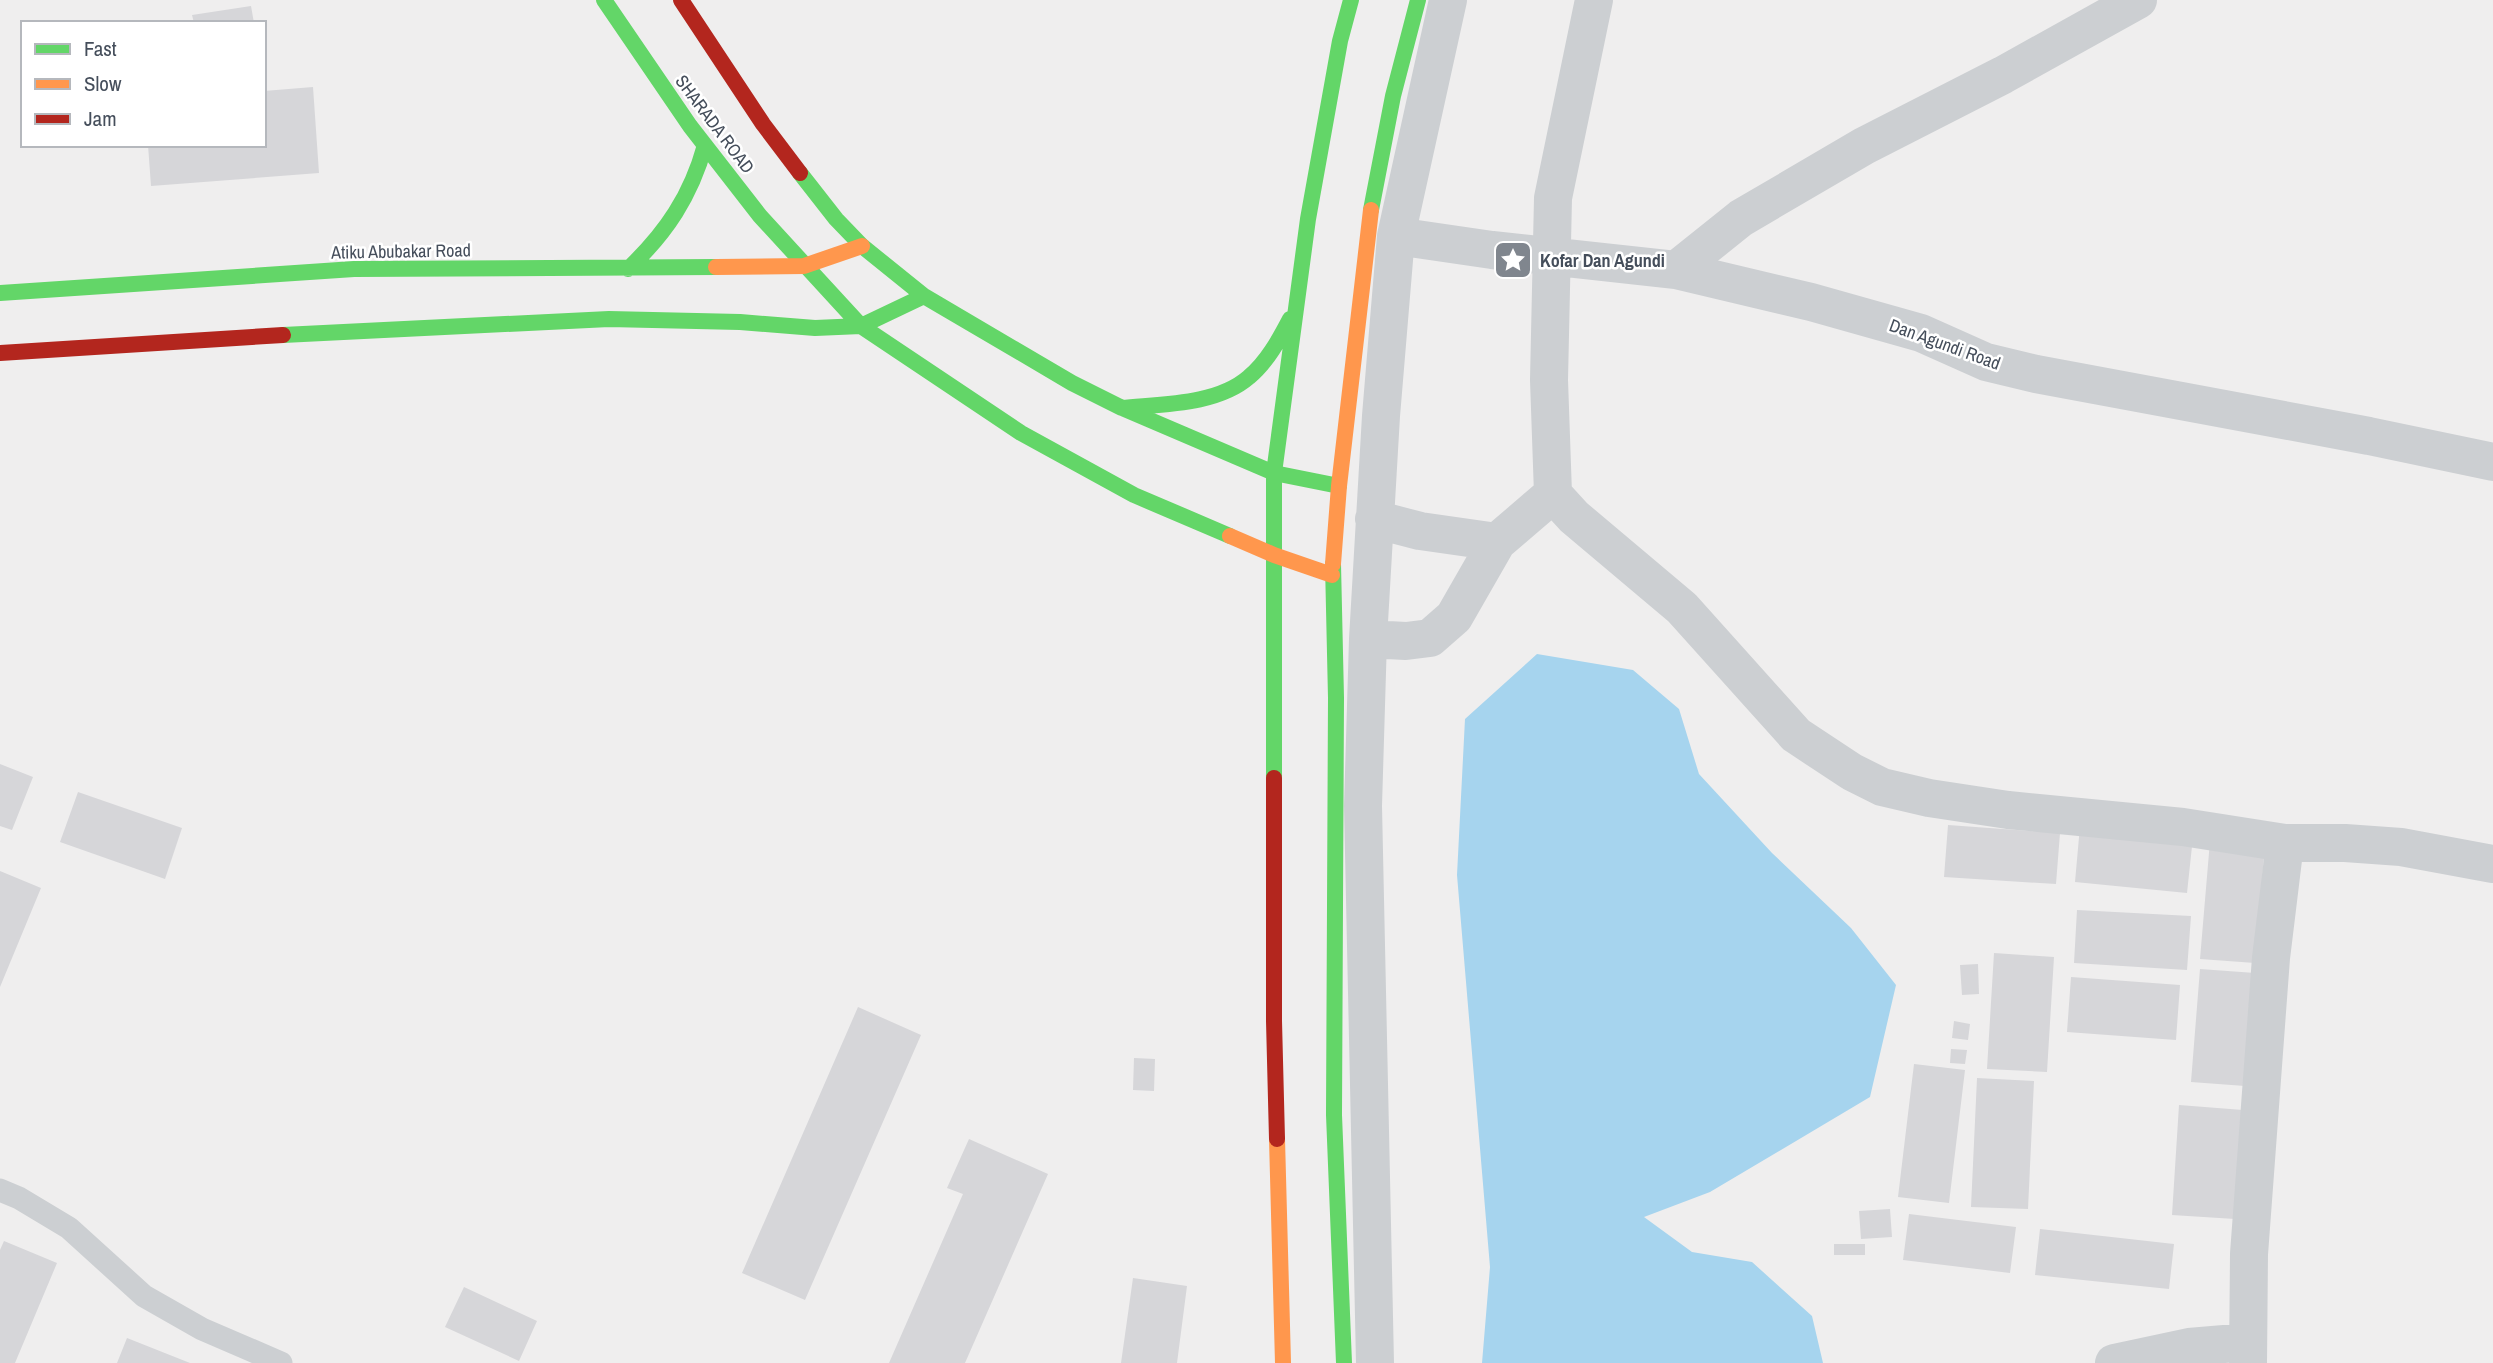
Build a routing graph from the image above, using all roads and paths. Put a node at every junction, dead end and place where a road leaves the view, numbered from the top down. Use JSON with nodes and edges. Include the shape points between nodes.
{"nodes":[{"id":1,"x":604,"y":0,"type":"edge"},
{"id":2,"x":681,"y":0,"type":"edge"},
{"id":3,"x":1351,"y":0,"type":"edge"},
{"id":4,"x":1418,"y":0,"type":"edge"},
{"id":5,"x":1448,"y":0,"type":"edge"},
{"id":6,"x":1594,"y":0,"type":"edge"},
{"id":7,"x":2138,"y":0,"type":"edge"},
{"id":8,"x":705,"y":145,"type":"junction"},
{"id":9,"x":1396,"y":236,"type":"junction"},
{"id":10,"x":862,"y":246,"type":"junction"},
{"id":11,"x":1551,"y":256,"type":"junction"},
{"id":12,"x":804,"y":266,"type":"junction"},
{"id":13,"x":628,"y":269,"type":"junction"},
{"id":14,"x":1676,"y":270,"type":"junction"},
{"id":15,"x":0,"y":293,"type":"edge"},
{"id":16,"x":924,"y":296,"type":"junction"},
{"id":17,"x":1296,"y":308,"type":"junction"},
{"id":18,"x":861,"y":326,"type":"junction"},
{"id":19,"x":0,"y":353,"type":"edge"},
{"id":20,"x":1122,"y":408,"type":"junction"},
{"id":21,"x":2493,"y":462,"type":"edge"},
{"id":22,"x":1274,"y":473,"type":"junction"},
{"id":23,"x":1339,"y":486,"type":"junction"},
{"id":24,"x":1553,"y":494,"type":"junction"},
{"id":25,"x":1374,"y":519,"type":"junction"},
{"id":26,"x":1497,"y":542,"type":"junction"},
{"id":27,"x":1274,"y":555,"type":"junction"},
{"id":28,"x":1332,"y":575,"type":"junction"},
{"id":29,"x":1368,"y":639,"type":"junction"},
{"id":30,"x":2285,"y":843,"type":"junction"},
{"id":31,"x":2493,"y":864,"type":"edge"},
{"id":32,"x":0,"y":1191,"type":"edge"},
{"id":33,"x":2248,"y":1353,"type":"edge"},
{"id":34,"x":281,"y":1363,"type":"edge"},
{"id":35,"x":1283,"y":1363,"type":"edge"},
{"id":36,"x":1344,"y":1363,"type":"edge"},
{"id":37,"x":1376,"y":1363,"type":"edge"},
{"id":38,"x":2114,"y":1363,"type":"edge"}],
"edges":[{"from":1,"to":8,"type":"main road","name":"SHARADA ROAD"},
{"from":2,"to":10,"type":"main road","via":[[763,124]]},
{"from":3,"to":17,"type":"main road","via":[[1308,219]]},
{"from":4,"to":23,"type":"main road","via":[[1393,96],[1367,232]]},
{"from":5,"to":9,"type":"street"},
{"from":6,"to":11,"type":"street","via":[[1553,198]]},
{"from":7,"to":14,"type":"street","via":[[1864,146],[1741,218]]},
{"from":8,"to":12,"type":"main road","name":"SHARADA ROAD"},
{"from":8,"to":13,"type":"main road","via":[[699,169],[670,227]]},
{"from":9,"to":11,"type":"street","name":"Dan Agundi Road"},
{"from":9,"to":25,"type":"street"},
{"from":10,"to":12,"type":"main road","name":"Atiku Abubakar Road"},
{"from":10,"to":16,"type":"main road"},
{"from":11,"to":14,"type":"street","name":"Dan Agundi Road"},
{"from":11,"to":24,"type":"street"},
{"from":12,"to":13,"type":"main road","name":"Atiku Abubakar Road"},
{"from":12,"to":18,"type":"main road","name":"SHARADA ROAD"},
{"from":13,"to":15,"type":"main road","name":"Atiku Abubakar Road","via":[[354,270]]},
{"from":14,"to":21,"type":"street","name":"Dan Agundi Road","via":[[1921,333],[1986,362]]},
{"from":16,"to":18,"type":"main road"},
{"from":16,"to":20,"type":"main road"},
{"from":17,"to":20,"type":"main road","via":[[1256,372],[1242,383],[1191,399]]},
{"from":17,"to":22,"type":"main road"},
{"from":18,"to":19,"type":"main road","via":[[609,319]]},
{"from":18,"to":27,"type":"main road","name":"SHARADA ROAD","via":[[1021,433],[1135,495]]},
{"from":20,"to":22,"type":"main road"},
{"from":22,"to":23,"type":"main road"},
{"from":22,"to":27,"type":"main road"},
{"from":23,"to":28,"type":"main road"},
{"from":24,"to":26,"type":"street"},
{"from":24,"to":30,"type":"street","via":[[1682,608],[1796,735],[1882,787],[2008,810],[2183,827]]},
{"from":25,"to":26,"type":"street","via":[[1419,531]]},
{"from":25,"to":29,"type":"street"},
{"from":26,"to":29,"type":"street","via":[[1454,617],[1430,638]]},
{"from":27,"to":28,"type":"main road","name":"SHARADA ROAD"},
{"from":27,"to":35,"type":"main road","via":[[1274,1021]]},
{"from":28,"to":36,"type":"main road","via":[[1336,698],[1334,1115]]},
{"from":29,"to":37,"type":"street","via":[[1363,806]]},
{"from":30,"to":31,"type":"street","via":[[2401,847]]},
{"from":30,"to":33,"type":"street","via":[[2271,958],[2249,1254]]},
{"from":32,"to":34,"type":"lane","via":[[69,1228],[144,1296],[202,1329]]},
{"from":33,"to":38,"type":"street","via":[[2189,1347]]}]}
